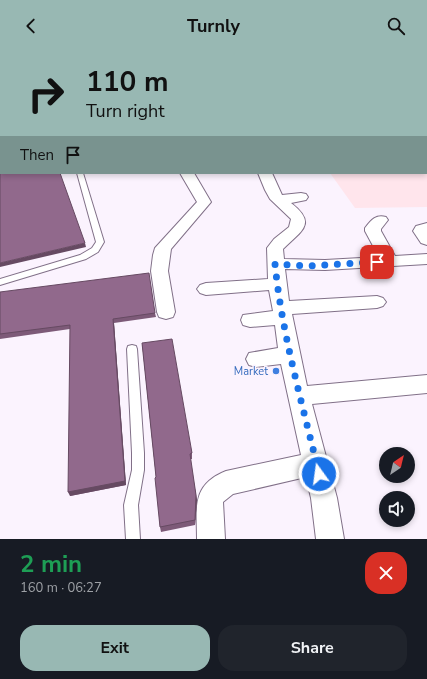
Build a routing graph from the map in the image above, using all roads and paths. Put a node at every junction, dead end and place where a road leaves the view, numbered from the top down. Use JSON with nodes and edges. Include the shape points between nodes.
{"nodes":[{"id":1,"x":80,"y":174,"type":"edge"},
{"id":2,"x":188,"y":174,"type":"edge"},
{"id":3,"x":265,"y":174,"type":"edge"},
{"id":4,"x":302,"y":197,"type":"dead end"},
{"id":5,"x":279,"y":200,"type":"junction"},
{"id":6,"x":381,"y":220,"type":"dead end"},
{"id":7,"x":427,"y":228,"type":"edge"},
{"id":8,"x":427,"y":240,"type":"edge"},
{"id":9,"x":427,"y":259,"type":"edge"},
{"id":10,"x":390,"y":261,"type":"junction"},
{"id":11,"x":275,"y":264,"type":"junction"},
{"id":12,"x":0,"y":282,"type":"edge"},
{"id":13,"x":277,"y":284,"type":"junction"},
{"id":14,"x":206,"y":289,"type":"dead end"},
{"id":15,"x":377,"y":302,"type":"dead end"},
{"id":16,"x":166,"y":312,"type":"dead end"},
{"id":17,"x":282,"y":313,"type":"junction"},
{"id":18,"x":250,"y":320,"type":"dead end"},
{"id":19,"x":132,"y":349,"type":"dead end"},
{"id":20,"x":290,"y":355,"type":"junction"},
{"id":21,"x":256,"y":358,"type":"dead end"},
{"id":22,"x":427,"y":384,"type":"edge"},
{"id":23,"x":299,"y":396,"type":"junction"},
{"id":24,"x":316,"y":463,"type":"junction"},
{"id":25,"x":134,"y":539,"type":"edge"},
{"id":26,"x":211,"y":539,"type":"edge"},
{"id":27,"x":330,"y":539,"type":"edge"}],
"edges":[{"from":1,"to":12,"type":"lane","via":[[100,242],[95,250],[83,257]]},
{"from":2,"to":16,"type":"street","via":[[204,202],[160,254]]},
{"from":3,"to":5,"type":"street"},
{"from":4,"to":5,"type":"street"},
{"from":5,"to":11,"type":"street","via":[[296,214],[298,224],[295,231],[275,248]]},
{"from":6,"to":10,"type":"street","via":[[373,228],[373,232]]},
{"from":7,"to":8,"type":"street","via":[[421,231]]},
{"from":9,"to":10,"type":"street"},
{"from":10,"to":11,"type":"street","via":[[310,266]]},
{"from":11,"to":13,"type":"street"},
{"from":13,"to":14,"type":"street"},
{"from":13,"to":17,"type":"street"},
{"from":15,"to":17,"type":"street"},
{"from":17,"to":18,"type":"street"},
{"from":17,"to":20,"type":"street"},
{"from":19,"to":25,"type":"lane","via":[[138,453],[138,470],[131,505]]},
{"from":20,"to":21,"type":"street"},
{"from":20,"to":23,"type":"street"},
{"from":22,"to":23,"type":"street"},
{"from":23,"to":24,"type":"street"},
{"from":24,"to":26,"type":"street","via":[[226,483],[214,493],[210,501]]},
{"from":24,"to":27,"type":"street"}]}
